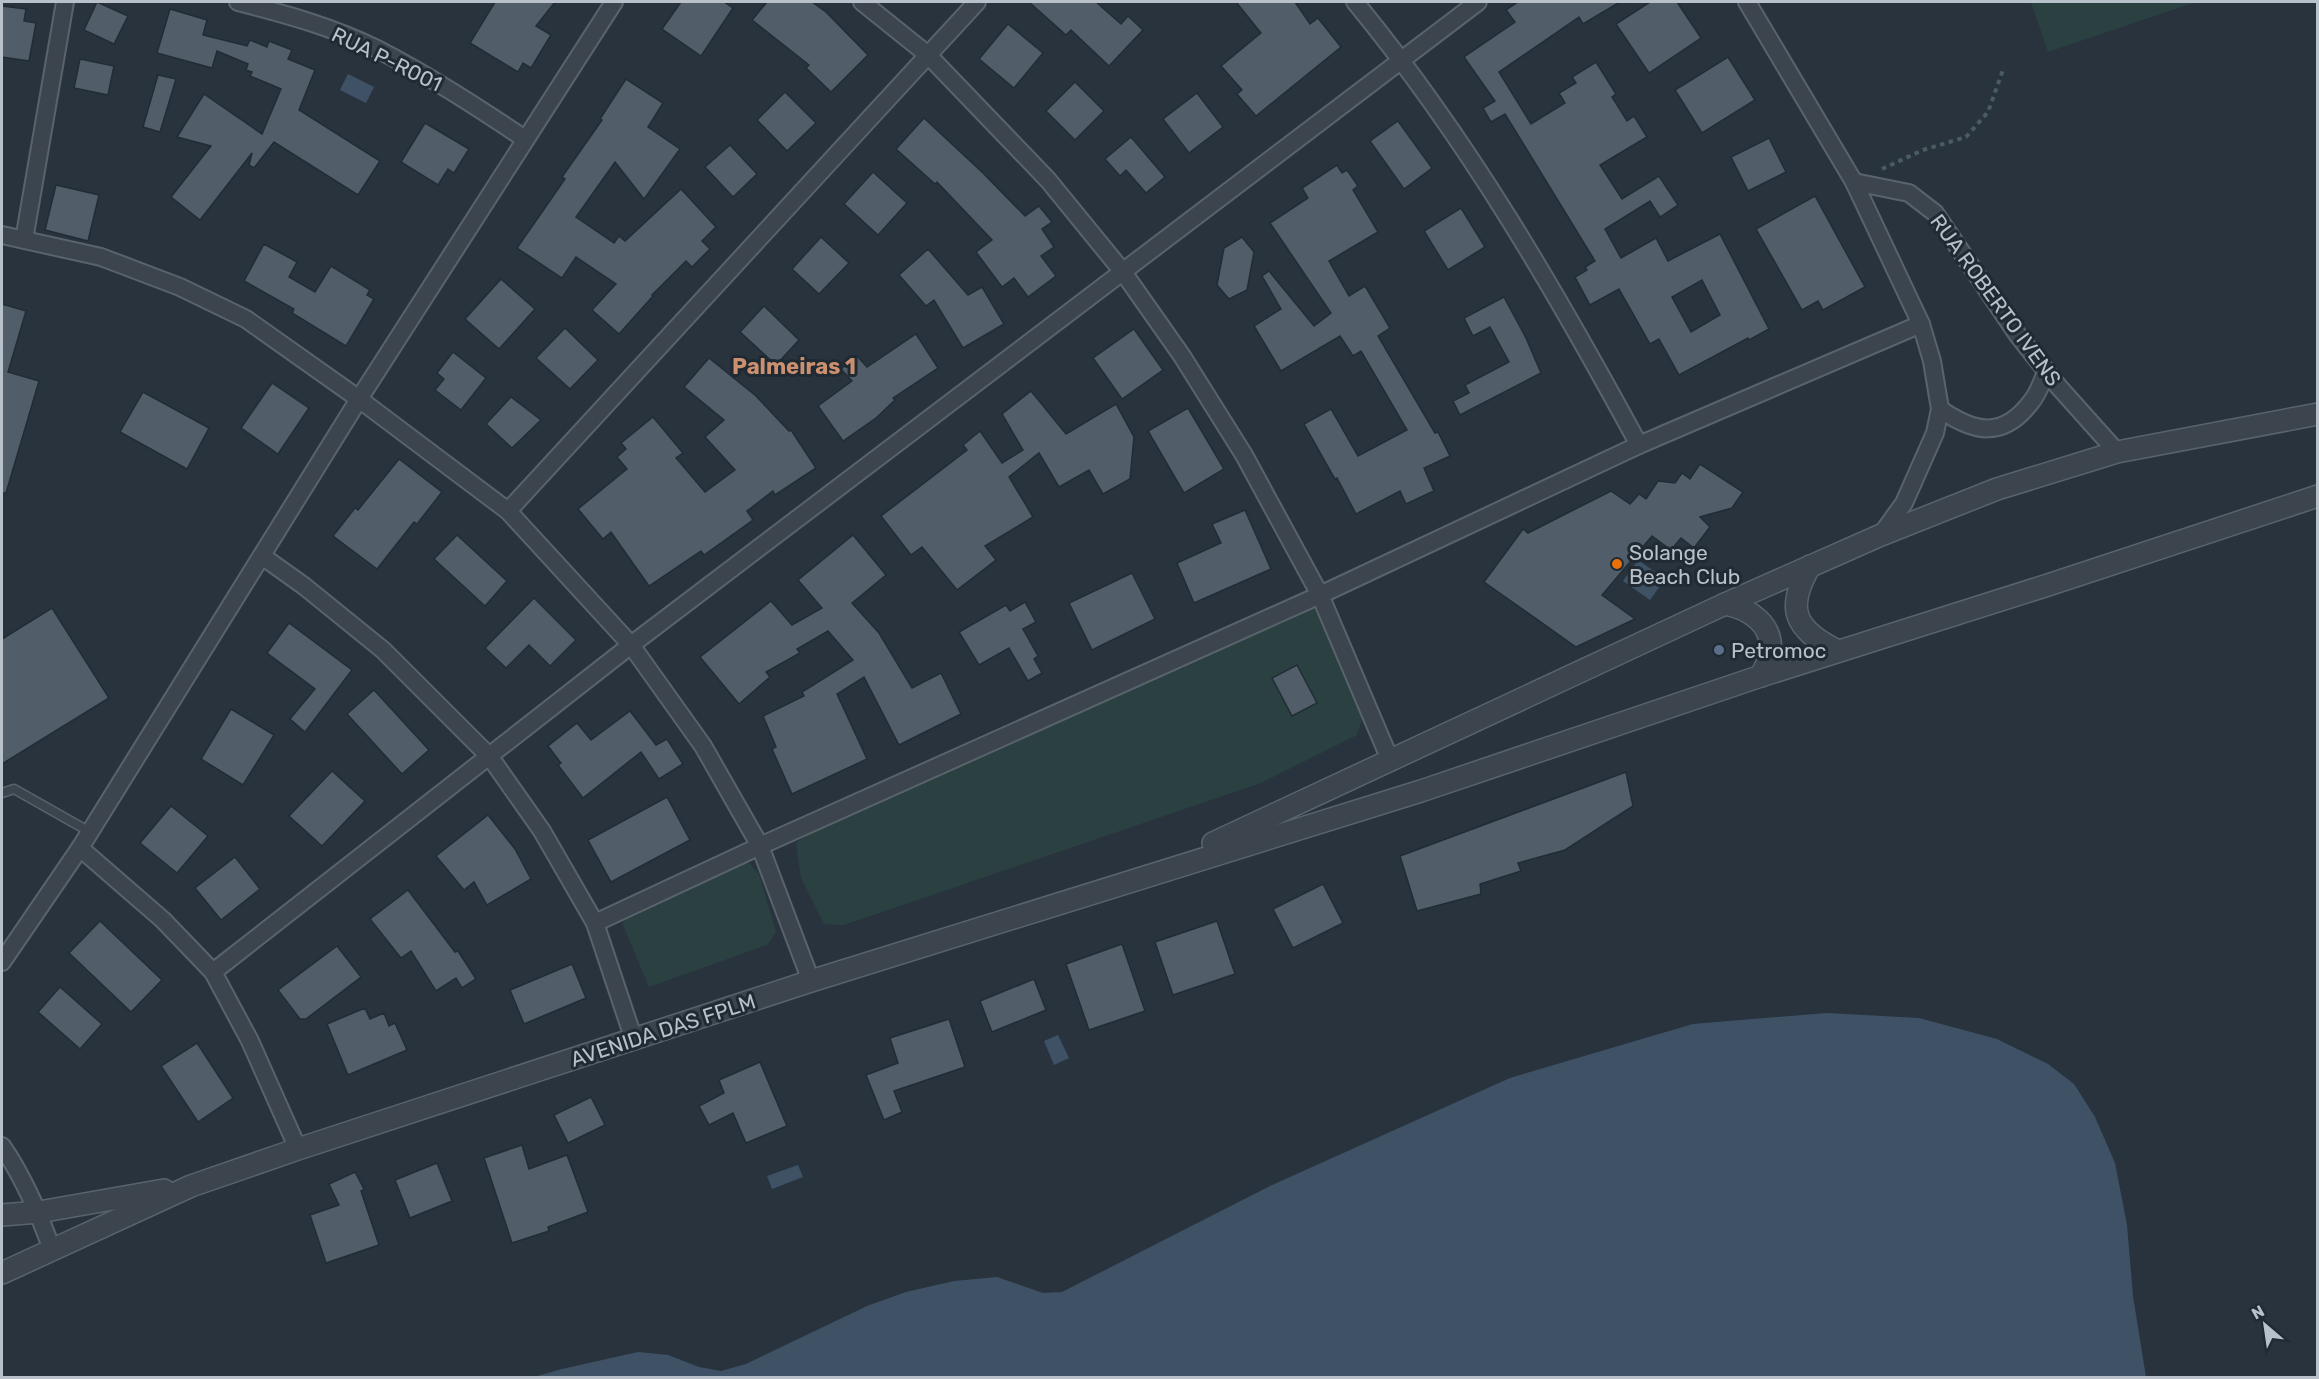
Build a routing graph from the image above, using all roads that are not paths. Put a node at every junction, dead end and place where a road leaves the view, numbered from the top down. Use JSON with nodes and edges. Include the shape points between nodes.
{"nodes":[{"id":1,"x":65,"y":2,"type":"edge"},
{"id":2,"x":238,"y":2,"type":"edge"},
{"id":3,"x":614,"y":2,"type":"edge"},
{"id":4,"x":862,"y":2,"type":"edge"},
{"id":5,"x":977,"y":2,"type":"edge"},
{"id":6,"x":1355,"y":2,"type":"edge"},
{"id":7,"x":1478,"y":2,"type":"edge"},
{"id":8,"x":1747,"y":2,"type":"edge"},
{"id":9,"x":928,"y":56,"type":"junction"},
{"id":10,"x":1403,"y":60,"type":"junction"},
{"id":11,"x":525,"y":139,"type":"junction"},
{"id":12,"x":1854,"y":182,"type":"junction"},
{"id":13,"x":2,"y":235,"type":"edge"},
{"id":14,"x":24,"y":240,"type":"junction"},
{"id":15,"x":1123,"y":272,"type":"junction"},
{"id":16,"x":1921,"y":324,"type":"junction"},
{"id":17,"x":2046,"y":372,"type":"junction"},
{"id":18,"x":359,"y":399,"type":"junction"},
{"id":19,"x":1940,"y":409,"type":"junction"},
{"id":20,"x":2318,"y":414,"type":"edge"},
{"id":21,"x":1639,"y":445,"type":"junction"},
{"id":22,"x":2117,"y":452,"type":"junction"},
{"id":23,"x":2318,"y":496,"type":"edge"},
{"id":24,"x":508,"y":511,"type":"junction"},
{"id":25,"x":1881,"y":535,"type":"junction"},
{"id":26,"x":262,"y":556,"type":"junction"},
{"id":27,"x":1810,"y":566,"type":"junction"},
{"id":28,"x":1320,"y":595,"type":"junction"},
{"id":29,"x":1725,"y":604,"type":"junction"},
{"id":30,"x":631,"y":645,"type":"junction"},
{"id":31,"x":1838,"y":651,"type":"junction"},
{"id":32,"x":1761,"y":676,"type":"junction"},
{"id":33,"x":490,"y":757,"type":"junction"},
{"id":34,"x":1391,"y":762,"type":"junction"},
{"id":35,"x":2,"y":793,"type":"edge"},
{"id":36,"x":90,"y":832,"type":"junction"},
{"id":37,"x":760,"y":846,"type":"junction"},
{"id":38,"x":80,"y":848,"type":"junction"},
{"id":39,"x":1136,"y":879,"type":"junction"},
{"id":40,"x":595,"y":923,"type":"junction"},
{"id":41,"x":2,"y":962,"type":"edge"},
{"id":42,"x":213,"y":972,"type":"junction"},
{"id":43,"x":811,"y":981,"type":"junction"},
{"id":44,"x":634,"y":1040,"type":"junction"},
{"id":45,"x":2,"y":1146,"type":"edge"},
{"id":46,"x":298,"y":1149,"type":"junction"},
{"id":47,"x":191,"y":1186,"type":"junction"},
{"id":48,"x":39,"y":1212,"type":"junction"},
{"id":49,"x":2,"y":1215,"type":"edge"},
{"id":50,"x":52,"y":1250,"type":"junction"},
{"id":51,"x":2,"y":1273,"type":"edge"}],
"edges":[{"from":1,"to":14,"type":"street"},
{"from":2,"to":11,"type":"street","name":"RUA P-R001","via":[[310,22],[375,48],[447,88]]},
{"from":3,"to":11,"type":"street"},
{"from":4,"to":9,"type":"street"},
{"from":5,"to":9,"type":"street"},
{"from":6,"to":10,"type":"street"},
{"from":7,"to":10,"type":"street"},
{"from":8,"to":12,"type":"street"},
{"from":9,"to":15,"type":"street","via":[[1048,180]]},
{"from":9,"to":24,"type":"street"},
{"from":10,"to":15,"type":"street"},
{"from":10,"to":21,"type":"street","via":[[1483,176],[1550,284]]},
{"from":11,"to":18,"type":"street"},
{"from":12,"to":16,"type":"street"},
{"from":12,"to":17,"type":"street","name":"RUA ROBERTO IVENS","via":[[1909,193],[1935,213]]},
{"from":13,"to":14,"type":"street"},
{"from":14,"to":18,"type":"street","via":[[101,257],[180,286],[246,319]]},
{"from":15,"to":28,"type":"street","via":[[1244,455]]},
{"from":15,"to":30,"type":"street"},
{"from":16,"to":19,"type":"street"},
{"from":16,"to":21,"type":"street"},
{"from":17,"to":19,"type":"street","via":[[2032,402],[1997,428],[1982,430],[1959,422]]},
{"from":17,"to":22,"type":"street","name":"RUA ROBERTO IVENS"},
{"from":18,"to":24,"type":"street"},
{"from":18,"to":26,"type":"street"},
{"from":19,"to":25,"type":"street","via":[[1935,433],[1904,503]]},
{"from":20,"to":22,"type":"street"},
{"from":21,"to":28,"type":"street"},
{"from":22,"to":25,"type":"street","via":[[1997,489]]},
{"from":23,"to":31,"type":"street"},
{"from":24,"to":30,"type":"street"},
{"from":25,"to":27,"type":"street"},
{"from":26,"to":33,"type":"street","via":[[383,650]]},
{"from":26,"to":36,"type":"street"},
{"from":27,"to":29,"type":"street"},
{"from":27,"to":31,"type":"street","via":[[1801,582],[1797,615],[1818,642]]},
{"from":28,"to":34,"type":"street"},
{"from":28,"to":37,"type":"street"},
{"from":29,"to":32,"type":"street","via":[[1751,613],[1768,633],[1770,656]]},
{"from":29,"to":34,"type":"street"},
{"from":30,"to":33,"type":"street"},
{"from":30,"to":37,"type":"street","via":[[702,746]]},
{"from":31,"to":32,"type":"street"},
{"from":32,"to":39,"type":"street","via":[[1421,790]]},
{"from":33,"to":40,"type":"street","via":[[542,831]]},
{"from":33,"to":42,"type":"street"},
{"from":34,"to":39,"type":"street"},
{"from":35,"to":36,"type":"lane","via":[[14,789]]},
{"from":36,"to":38,"type":"street"},
{"from":37,"to":40,"type":"street"},
{"from":37,"to":43,"type":"street"},
{"from":38,"to":41,"type":"street"},
{"from":38,"to":42,"type":"street","via":[[163,920]]},
{"from":39,"to":43,"type":"street","name":"AVENIDA DAS FPLM"},
{"from":40,"to":44,"type":"street"},
{"from":42,"to":46,"type":"street","via":[[250,1041]]},
{"from":43,"to":44,"type":"street","name":"AVENIDA DAS FPLM"},
{"from":44,"to":46,"type":"street","name":"AVENIDA DAS FPLM"},
{"from":45,"to":48,"type":"street"},
{"from":46,"to":47,"type":"street","name":"AVENIDA DAS FPLM"},
{"from":47,"to":48,"type":"street","name":"AVENIDA DAS FPLM"},
{"from":47,"to":50,"type":"street","name":"AVENIDA DAS FPLM"},
{"from":48,"to":49,"type":"street","name":"AVENIDA DAS FPLM"},
{"from":48,"to":50,"type":"street"},
{"from":50,"to":51,"type":"street","name":"AVENIDA DAS FPLM"}]}
